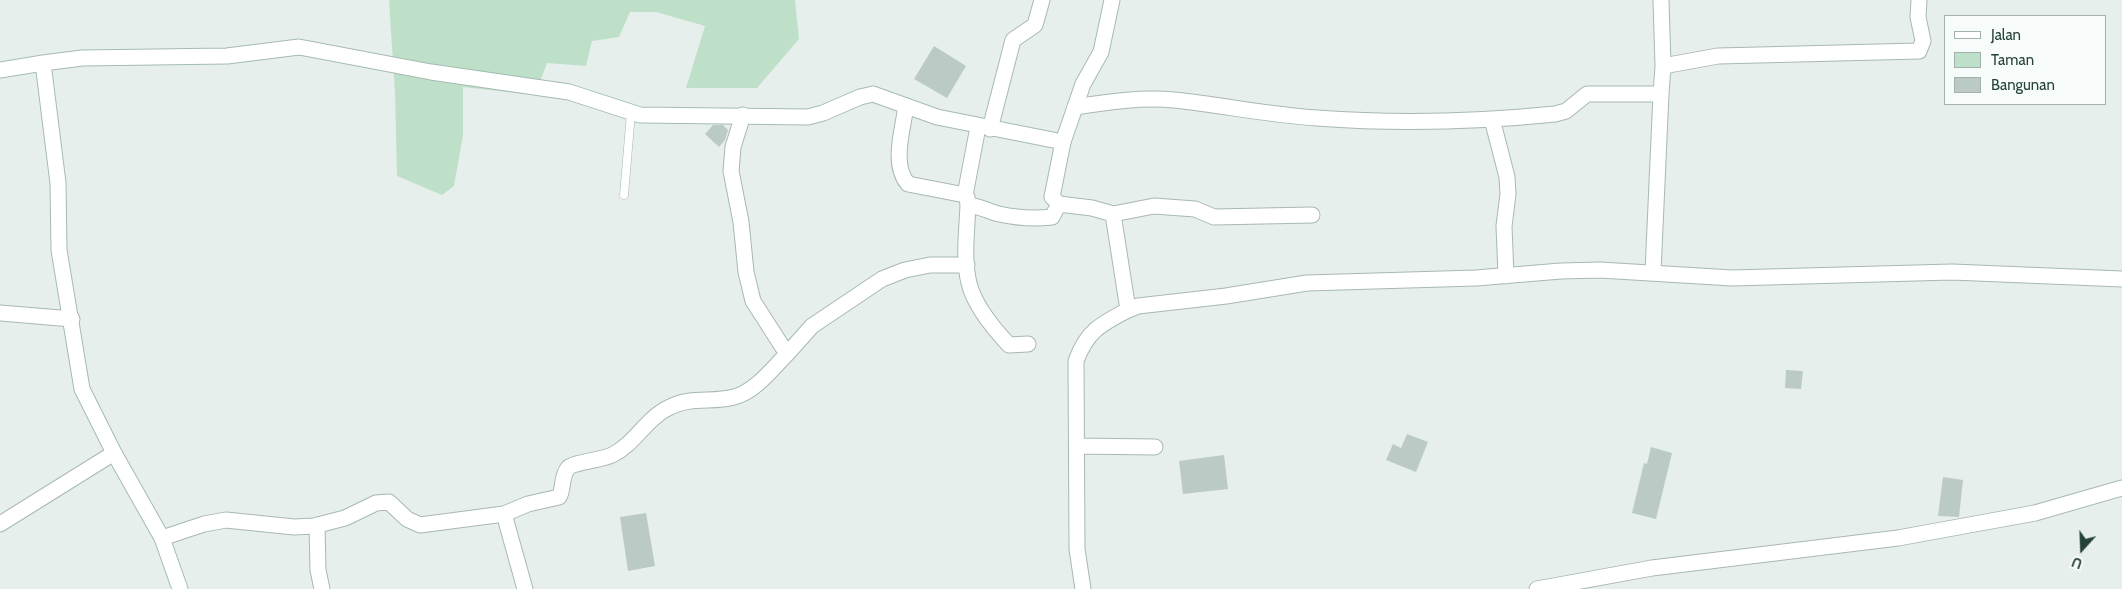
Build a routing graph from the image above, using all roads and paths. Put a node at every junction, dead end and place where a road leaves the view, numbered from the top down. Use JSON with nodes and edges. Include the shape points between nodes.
{"nodes":[{"id":1,"x":1042,"y":0,"type":"edge"},
{"id":2,"x":1112,"y":0,"type":"edge"},
{"id":3,"x":1661,"y":0,"type":"edge"},
{"id":4,"x":1919,"y":0,"type":"edge"},
{"id":5,"x":43,"y":63,"type":"junction"},
{"id":6,"x":1663,"y":66,"type":"junction"},
{"id":7,"x":0,"y":70,"type":"edge"},
{"id":8,"x":1661,"y":94,"type":"junction"},
{"id":9,"x":906,"y":106,"type":"junction"},
{"id":10,"x":1076,"y":107,"type":"junction"},
{"id":11,"x":631,"y":113,"type":"junction"},
{"id":12,"x":743,"y":115,"type":"junction"},
{"id":13,"x":1492,"y":119,"type":"junction"},
{"id":14,"x":984,"y":128,"type":"junction"},
{"id":15,"x":1062,"y":142,"type":"junction"},
{"id":16,"x":624,"y":195,"type":"dead end"},
{"id":17,"x":966,"y":200,"type":"junction"},
{"id":18,"x":1059,"y":204,"type":"junction"},
{"id":19,"x":1113,"y":214,"type":"junction"},
{"id":20,"x":1312,"y":215,"type":"dead end"},
{"id":21,"x":967,"y":265,"type":"junction"},
{"id":22,"x":1653,"y":272,"type":"junction"},
{"id":23,"x":1506,"y":276,"type":"junction"},
{"id":24,"x":2122,"y":279,"type":"edge"},
{"id":25,"x":1128,"y":310,"type":"junction"},
{"id":26,"x":0,"y":313,"type":"edge"},
{"id":27,"x":72,"y":319,"type":"junction"},
{"id":28,"x":1028,"y":344,"type":"dead end"},
{"id":29,"x":787,"y":354,"type":"junction"},
{"id":30,"x":1078,"y":446,"type":"junction"},
{"id":31,"x":1155,"y":447,"type":"dead end"},
{"id":32,"x":114,"y":453,"type":"junction"},
{"id":33,"x":2122,"y":488,"type":"edge"},
{"id":34,"x":504,"y":514,"type":"junction"},
{"id":35,"x":0,"y":524,"type":"edge"},
{"id":36,"x":317,"y":525,"type":"junction"},
{"id":37,"x":162,"y":538,"type":"junction"},
{"id":38,"x":180,"y":589,"type":"edge"},
{"id":39,"x":322,"y":589,"type":"edge"},
{"id":40,"x":525,"y":589,"type":"edge"},
{"id":41,"x":1083,"y":589,"type":"edge"},
{"id":42,"x":1538,"y":589,"type":"edge"}],
"edges":[{"from":1,"to":14,"type":"street","via":[[1035,26],[1013,40]]},
{"from":2,"to":10,"type":"street","via":[[1104,46],[1083,84]]},
{"from":3,"to":6,"type":"street"},
{"from":4,"to":6,"type":"street","via":[[1918,17],[1923,41],[1919,51],[1718,56]]},
{"from":5,"to":7,"type":"street"},
{"from":5,"to":11,"type":"street","via":[[82,58],[217,57],[299,48],[569,92]]},
{"from":5,"to":27,"type":"street","via":[[58,183],[60,250]]},
{"from":6,"to":8,"type":"street"},
{"from":8,"to":13,"type":"street","via":[[1587,94],[1566,111],[1555,114]]},
{"from":8,"to":22,"type":"street"},
{"from":9,"to":12,"type":"street","via":[[873,94],[815,116]]},
{"from":9,"to":14,"type":"street"},
{"from":9,"to":17,"type":"street","via":[[900,154],[902,177],[908,184]]},
{"from":10,"to":13,"type":"street","via":[[1172,100],[1263,114],[1318,118],[1453,122]]},
{"from":10,"to":15,"type":"street"},
{"from":11,"to":12,"type":"street","via":[[650,116]]},
{"from":11,"to":16,"type":"lane"},
{"from":12,"to":29,"type":"street","via":[[733,147],[731,171],[748,285],[752,300]]},
{"from":13,"to":23,"type":"street","via":[[1507,177],[1504,226]]},
{"from":14,"to":15,"type":"street"},
{"from":14,"to":17,"type":"street"},
{"from":15,"to":18,"type":"street","via":[[1052,197]]},
{"from":17,"to":18,"type":"street","via":[[1002,214],[1033,219],[1052,217]]},
{"from":17,"to":21,"type":"street"},
{"from":18,"to":19,"type":"street"},
{"from":19,"to":20,"type":"street","via":[[1154,206],[1195,209],[1214,217]]},
{"from":19,"to":25,"type":"street"},
{"from":21,"to":28,"type":"street","via":[[972,292],[1005,340],[1012,345]]},
{"from":21,"to":29,"type":"street","via":[[930,265],[882,279],[812,326]]},
{"from":22,"to":23,"type":"street","via":[[1561,271]]},
{"from":22,"to":24,"type":"street","via":[[1732,278],[1952,272]]},
{"from":23,"to":25,"type":"street","via":[[1307,283]]},
{"from":25,"to":30,"type":"street","via":[[1098,325],[1080,350],[1075,377]]},
{"from":26,"to":27,"type":"street"},
{"from":27,"to":32,"type":"street","via":[[82,388]]},
{"from":29,"to":34,"type":"street","via":[[742,394],[689,400],[671,406],[652,418],[614,454],[571,466],[565,473],[559,498],[528,504]]},
{"from":30,"to":31,"type":"street"},
{"from":30,"to":41,"type":"street","via":[[1077,550]]},
{"from":32,"to":35,"type":"street"},
{"from":32,"to":37,"type":"street"},
{"from":33,"to":42,"type":"street","via":[[2035,513],[1898,538],[1652,568]]},
{"from":34,"to":36,"type":"street","via":[[420,524],[407,519],[389,502],[376,503],[345,518]]},
{"from":34,"to":40,"type":"street"},
{"from":36,"to":37,"type":"street","via":[[294,527],[226,520]]},
{"from":36,"to":39,"type":"street","via":[[318,570]]},
{"from":37,"to":38,"type":"street"}]}
